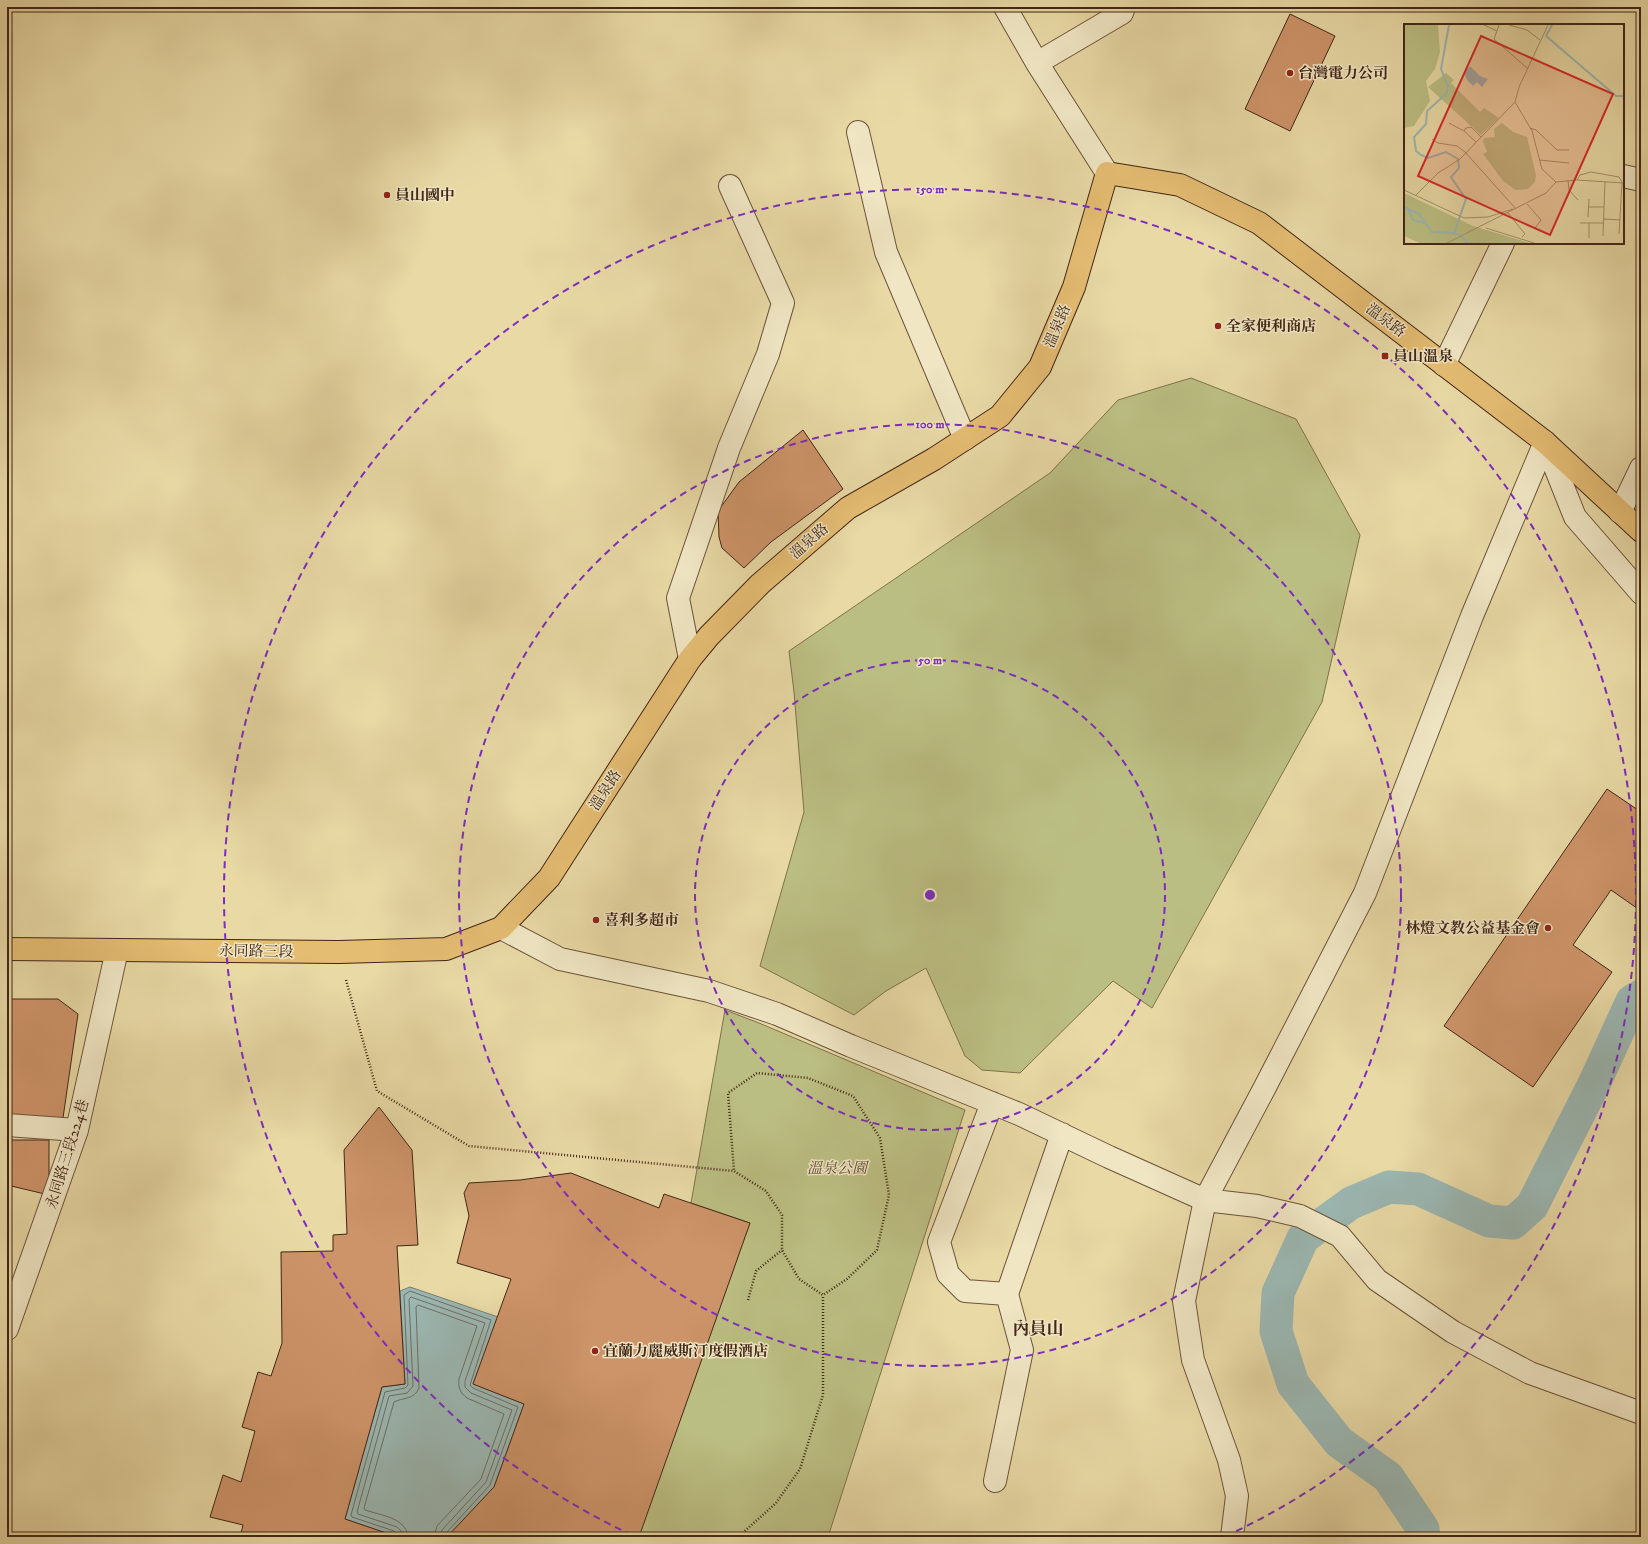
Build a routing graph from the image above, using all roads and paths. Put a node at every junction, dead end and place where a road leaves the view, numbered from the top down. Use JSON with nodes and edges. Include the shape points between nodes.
{"nodes":[{"id":1,"x":1005,"y":7,"type":"edge"},
{"id":2,"x":1124,"y":7,"type":"edge"},
{"id":3,"x":1037,"y":63,"type":"junction"},
{"id":4,"x":858,"y":132,"type":"dead end"},
{"id":5,"x":1107,"y":173,"type":"junction"},
{"id":6,"x":1624,"y":176,"type":"edge"},
{"id":7,"x":1641,"y":180,"type":"edge"},
{"id":8,"x":730,"y":186,"type":"dead end"},
{"id":9,"x":1503,"y":244,"type":"edge"},
{"id":10,"x":1444,"y":365,"type":"junction"},
{"id":11,"x":965,"y":439,"type":"junction"},
{"id":12,"x":1546,"y":442,"type":"junction"},
{"id":13,"x":1641,"y":468,"type":"edge"},
{"id":14,"x":1620,"y":512,"type":"junction"},
{"id":15,"x":1641,"y":531,"type":"edge"},
{"id":16,"x":1641,"y":594,"type":"edge"},
{"id":17,"x":690,"y":659,"type":"junction"},
{"id":18,"x":501,"y":928,"type":"junction"},
{"id":19,"x":7,"y":949,"type":"edge"},
{"id":20,"x":117,"y":950,"type":"junction"},
{"id":21,"x":339,"y":952,"type":"junction"},
{"id":22,"x":992,"y":1103,"type":"junction"},
{"id":23,"x":7,"y":1125,"type":"edge"},
{"id":24,"x":77,"y":1130,"type":"junction"},
{"id":25,"x":1062,"y":1134,"type":"junction"},
{"id":26,"x":734,"y":1171,"type":"junction"},
{"id":27,"x":1205,"y":1200,"type":"junction"},
{"id":28,"x":782,"y":1250,"type":"junction"},
{"id":29,"x":1007,"y":1294,"type":"junction"},
{"id":30,"x":823,"y":1295,"type":"junction"},
{"id":31,"x":748,"y":1300,"type":"dead end"},
{"id":32,"x":7,"y":1330,"type":"edge"},
{"id":33,"x":1641,"y":1413,"type":"edge"},
{"id":34,"x":995,"y":1481,"type":"dead end"},
{"id":35,"x":738,"y":1537,"type":"edge"},
{"id":36,"x":1232,"y":1537,"type":"edge"}],
"edges":[{"from":1,"to":3,"type":"street"},
{"from":2,"to":3,"type":"street","via":[[1122,13]]},
{"from":3,"to":5,"type":"street"},
{"from":4,"to":11,"type":"street","via":[[886,252]]},
{"from":5,"to":10,"type":"main road","name":"溫泉路","via":[[1180,185],[1259,223]]},
{"from":5,"to":11,"type":"main road","name":"溫泉路","via":[[1074,287],[1040,367],[1000,416]]},
{"from":6,"to":7,"type":"street"},
{"from":8,"to":17,"type":"street","via":[[783,303],[768,354],[729,448],[678,598]]},
{"from":9,"to":10,"type":"street"},
{"from":10,"to":12,"type":"main road","name":"溫泉路"},
{"from":11,"to":17,"type":"main road","name":"溫泉路","via":[[848,508],[760,584]]},
{"from":12,"to":14,"type":"main road","name":"溫泉路"},
{"from":12,"to":16,"type":"street","via":[[1575,518]]},
{"from":12,"to":27,"type":"street","via":[[1472,616],[1365,893]]},
{"from":13,"to":14,"type":"street"},
{"from":14,"to":15,"type":"main road","name":"溫泉路"},
{"from":17,"to":18,"type":"main road","name":"溫泉路","via":[[549,878]]},
{"from":18,"to":21,"type":"main road","name":"永同路三段","via":[[446,949]]},
{"from":18,"to":22,"type":"street","via":[[560,959],[709,990],[776,1014]]},
{"from":19,"to":20,"type":"main road","name":"永同路三段"},
{"from":20,"to":21,"type":"main road","name":"永同路三段"},
{"from":20,"to":24,"type":"street","name":"永同路三段224巷"},
{"from":21,"to":26,"type":"path","via":[[377,1091],[469,1146]]},
{"from":22,"to":25,"type":"street"},
{"from":22,"to":29,"type":"street","via":[[939,1242],[948,1274],[965,1291]]},
{"from":23,"to":24,"type":"street"},
{"from":24,"to":32,"type":"street","name":"永同路三段224巷"},
{"from":25,"to":27,"type":"street"},
{"from":25,"to":29,"type":"street"},
{"from":26,"to":28,"type":"path","via":[[766,1191],[782,1215]]},
{"from":26,"to":30,"type":"path","via":[[728,1093],[756,1073],[808,1078],[853,1096],[880,1138],[889,1195],[877,1250],[847,1278]]},
{"from":27,"to":33,"type":"street","via":[[1257,1206],[1300,1216],[1340,1236],[1377,1280],[1453,1332],[1530,1373]]},
{"from":27,"to":36,"type":"street","via":[[1184,1300],[1193,1360],[1229,1460],[1237,1496]]},
{"from":28,"to":30,"type":"path","via":[[799,1279]]},
{"from":28,"to":31,"type":"path","via":[[756,1271]]},
{"from":29,"to":34,"type":"street","via":[[1022,1350]]},
{"from":30,"to":35,"type":"path","via":[[823,1395],[800,1468],[776,1503]]}]}
